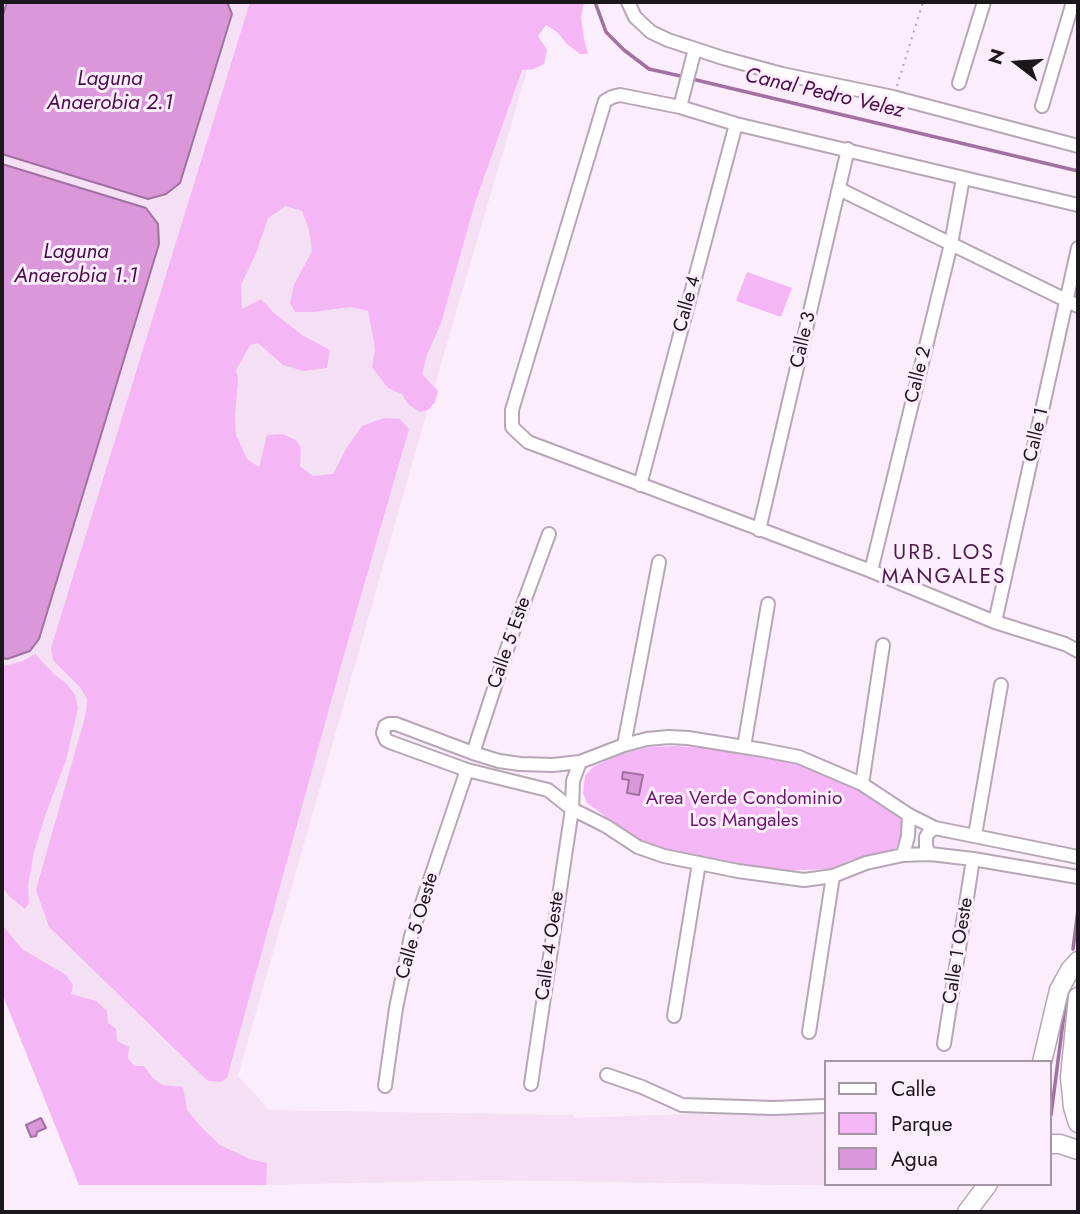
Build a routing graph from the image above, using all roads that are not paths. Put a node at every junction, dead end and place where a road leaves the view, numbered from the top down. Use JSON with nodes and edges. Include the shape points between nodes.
{"nodes":[{"id":1,"x":628,"y":2,"type":"edge"},
{"id":2,"x":984,"y":2,"type":"edge"},
{"id":3,"x":1073,"y":2,"type":"edge"},
{"id":4,"x":693,"y":54,"type":"junction"},
{"id":5,"x":959,"y":83,"type":"dead end"},
{"id":6,"x":1042,"y":106,"type":"dead end"},
{"id":7,"x":680,"y":107,"type":"junction"},
{"id":8,"x":736,"y":124,"type":"junction"},
{"id":9,"x":1078,"y":146,"type":"edge"},
{"id":10,"x":848,"y":149,"type":"junction"},
{"id":11,"x":963,"y":178,"type":"junction"},
{"id":12,"x":839,"y":189,"type":"junction"},
{"id":13,"x":1078,"y":205,"type":"edge"},
{"id":14,"x":951,"y":244,"type":"junction"},
{"id":15,"x":1078,"y":248,"type":"edge"},
{"id":16,"x":1073,"y":303,"type":"edge"},
{"id":17,"x":640,"y":485,"type":"junction"},
{"id":18,"x":759,"y":530,"type":"junction"},
{"id":19,"x":549,"y":534,"type":"dead end"},
{"id":20,"x":659,"y":562,"type":"dead end"},
{"id":21,"x":870,"y":571,"type":"junction"},
{"id":22,"x":768,"y":604,"type":"dead end"},
{"id":23,"x":995,"y":622,"type":"junction"},
{"id":24,"x":883,"y":645,"type":"dead end"},
{"id":25,"x":1078,"y":651,"type":"edge"},
{"id":26,"x":1001,"y":685,"type":"dead end"},
{"id":27,"x":624,"y":745,"type":"junction"},
{"id":28,"x":744,"y":747,"type":"junction"},
{"id":29,"x":473,"y":753,"type":"junction"},
{"id":30,"x":580,"y":762,"type":"junction"},
{"id":31,"x":553,"y":765,"type":"junction"},
{"id":32,"x":467,"y":770,"type":"junction"},
{"id":33,"x":862,"y":783,"type":"junction"},
{"id":34,"x":548,"y":790,"type":"junction"},
{"id":35,"x":572,"y":809,"type":"junction"},
{"id":36,"x":909,"y":815,"type":"junction"},
{"id":37,"x":935,"y":828,"type":"junction"},
{"id":38,"x":975,"y":835,"type":"junction"},
{"id":39,"x":930,"y":853,"type":"junction"},
{"id":40,"x":902,"y":855,"type":"junction"},
{"id":41,"x":1078,"y":857,"type":"edge"},
{"id":42,"x":973,"y":859,"type":"junction"},
{"id":43,"x":699,"y":863,"type":"junction"},
{"id":44,"x":833,"y":876,"type":"junction"},
{"id":45,"x":1078,"y":877,"type":"edge"},
{"id":46,"x":1078,"y":961,"type":"edge"},
{"id":47,"x":1078,"y":997,"type":"edge"},
{"id":48,"x":674,"y":1016,"type":"dead end"},
{"id":49,"x":809,"y":1032,"type":"dead end"},
{"id":50,"x":1075,"y":1042,"type":"edge"},
{"id":51,"x":944,"y":1044,"type":"dead end"},
{"id":52,"x":1042,"y":1060,"type":"edge"},
{"id":53,"x":607,"y":1074,"type":"dead end"},
{"id":54,"x":531,"y":1084,"type":"dead end"},
{"id":55,"x":385,"y":1086,"type":"dead end"},
{"id":56,"x":824,"y":1106,"type":"edge"},
{"id":57,"x":1078,"y":1123,"type":"edge"},
{"id":58,"x":1052,"y":1144,"type":"edge"},
{"id":59,"x":1078,"y":1150,"type":"edge"},
{"id":60,"x":987,"y":1186,"type":"edge"},
{"id":61,"x":988,"y":1186,"type":"edge"},
{"id":62,"x":967,"y":1212,"type":"edge"},
{"id":63,"x":982,"y":1212,"type":"edge"}],
"edges":[{"from":1,"to":4,"type":"street","via":[[635,17],[651,32]]},
{"from":2,"to":5,"type":"street"},
{"from":3,"to":6,"type":"street"},
{"from":4,"to":7,"type":"street"},
{"from":4,"to":9,"type":"street","via":[[893,97]]},
{"from":7,"to":8,"type":"street"},
{"from":7,"to":17,"type":"street","via":[[620,95],[606,101],[512,410],[512,427],[528,442]]},
{"from":8,"to":10,"type":"street"},
{"from":8,"to":17,"type":"street","name":"Calle 4"},
{"from":10,"to":11,"type":"street"},
{"from":10,"to":12,"type":"street","name":"Calle 3"},
{"from":11,"to":13,"type":"street"},
{"from":11,"to":14,"type":"street","name":"Calle 2"},
{"from":12,"to":14,"type":"street"},
{"from":12,"to":18,"type":"street","name":"Calle 3"},
{"from":14,"to":16,"type":"street"},
{"from":14,"to":21,"type":"street","name":"Calle 2"},
{"from":15,"to":16,"type":"street","name":"Calle 1"},
{"from":16,"to":23,"type":"street","name":"Calle 1"},
{"from":17,"to":18,"type":"street"},
{"from":18,"to":21,"type":"street"},
{"from":19,"to":29,"type":"street","name":"Calle 5 Este"},
{"from":20,"to":27,"type":"street"},
{"from":21,"to":23,"type":"street"},
{"from":22,"to":28,"type":"street"},
{"from":23,"to":25,"type":"street"},
{"from":24,"to":33,"type":"street"},
{"from":26,"to":38,"type":"street"},
{"from":27,"to":28,"type":"street","via":[[669,737]]},
{"from":27,"to":30,"type":"street"},
{"from":28,"to":33,"type":"street","via":[[799,757]]},
{"from":29,"to":31,"type":"street","via":[[499,761]]},
{"from":29,"to":32,"type":"street","via":[[396,724],[384,730],[390,742]]},
{"from":30,"to":31,"type":"street"},
{"from":30,"to":35,"type":"street","name":"Calle 4 Oeste","via":[[573,781]]},
{"from":31,"to":34,"type":"street"},
{"from":32,"to":34,"type":"street"},
{"from":32,"to":55,"type":"street","name":"Calle 5 Oeste","via":[[411,936]]},
{"from":33,"to":36,"type":"street"},
{"from":34,"to":35,"type":"street"},
{"from":35,"to":43,"type":"street","via":[[638,847]]},
{"from":35,"to":54,"type":"street","name":"Calle 4 Oeste"},
{"from":36,"to":37,"type":"street"},
{"from":36,"to":40,"type":"street"},
{"from":37,"to":38,"type":"street"},
{"from":37,"to":39,"type":"street","via":[[926,836]]},
{"from":38,"to":41,"type":"street"},
{"from":39,"to":40,"type":"street"},
{"from":39,"to":42,"type":"street"},
{"from":40,"to":44,"type":"street"},
{"from":42,"to":45,"type":"street"},
{"from":42,"to":51,"type":"street","name":"Calle 1 Oeste"},
{"from":43,"to":44,"type":"street","via":[[783,878]]},
{"from":43,"to":48,"type":"street"},
{"from":44,"to":49,"type":"street"},
{"from":46,"to":52,"type":"street","via":[[1059,990]]},
{"from":47,"to":50,"type":"street"},
{"from":50,"to":57,"type":"street","via":[[1070,1077]]},
{"from":53,"to":56,"type":"street","via":[[682,1105]]},
{"from":58,"to":59,"type":"street"},
{"from":60,"to":62,"type":"street"},
{"from":61,"to":63,"type":"street"}]}
